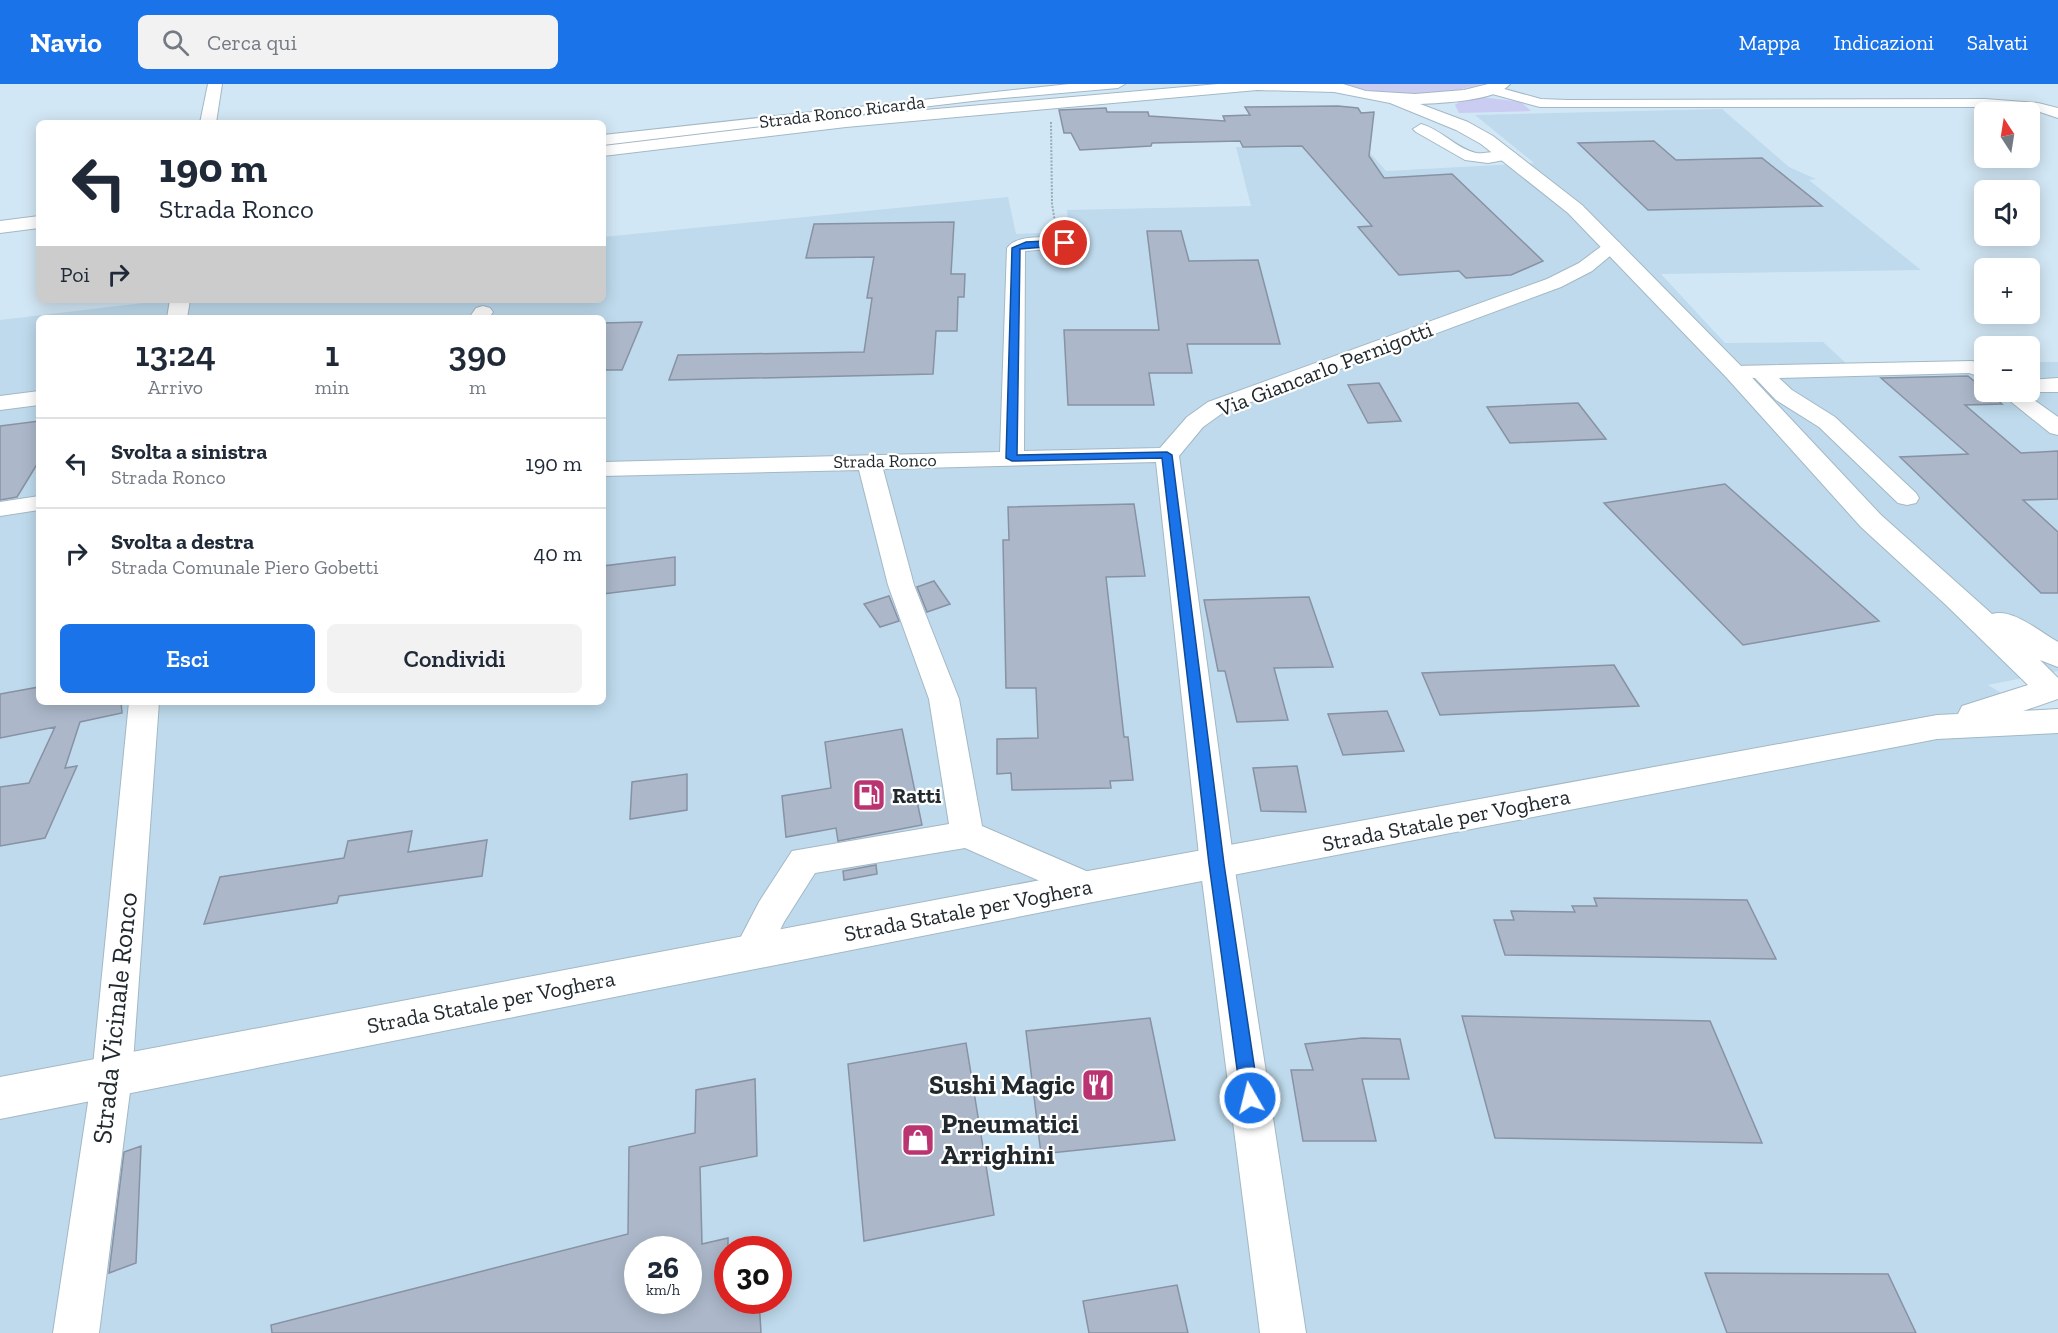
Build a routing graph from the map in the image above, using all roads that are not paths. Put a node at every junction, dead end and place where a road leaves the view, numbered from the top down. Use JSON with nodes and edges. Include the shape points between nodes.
{"nodes":[{"id":1,"x":215,"y":84,"type":"edge"},
{"id":2,"x":1118,"y":84,"type":"edge"},
{"id":3,"x":1265,"y":85,"type":"edge"},
{"id":4,"x":1332,"y":86,"type":"edge"},
{"id":5,"x":1496,"y":87,"type":"edge"},
{"id":6,"x":1556,"y":90,"type":"dead end"},
{"id":7,"x":1455,"y":96,"type":"junction"},
{"id":8,"x":1389,"y":97,"type":"junction"},
{"id":9,"x":1574,"y":104,"type":"junction"},
{"id":10,"x":2058,"y":113,"type":"edge"},
{"id":11,"x":209,"y":120,"type":"edge"},
{"id":12,"x":1462,"y":126,"type":"junction"},
{"id":13,"x":1421,"y":129,"type":"dead end"},
{"id":14,"x":606,"y":140,"type":"edge"},
{"id":15,"x":606,"y":151,"type":"edge"},
{"id":16,"x":1509,"y":155,"type":"junction"},
{"id":17,"x":36,"y":222,"type":"edge"},
{"id":18,"x":0,"y":227,"type":"edge"},
{"id":19,"x":1061,"y":243,"type":"road end"},
{"id":20,"x":1613,"y":246,"type":"junction"},
{"id":21,"x":1974,"y":369,"type":"edge"},
{"id":22,"x":1734,"y":372,"type":"junction"},
{"id":23,"x":1761,"y":372,"type":"junction"},
{"id":24,"x":2058,"y":385,"type":"edge"},
{"id":25,"x":2040,"y":386,"type":"edge"},
{"id":26,"x":36,"y":398,"type":"edge"},
{"id":27,"x":2023,"y":402,"type":"edge"},
{"id":28,"x":0,"y":403,"type":"edge"},
{"id":29,"x":2058,"y":428,"type":"edge"},
{"id":30,"x":1167,"y":455,"type":"junction"},
{"id":31,"x":1012,"y":458,"type":"junction"},
{"id":32,"x":869,"y":462,"type":"junction"},
{"id":33,"x":606,"y":469,"type":"edge"},
{"id":34,"x":1907,"y":498,"type":"dead end"},
{"id":35,"x":36,"y":503,"type":"edge"},
{"id":36,"x":0,"y":509,"type":"edge"},
{"id":37,"x":2053,"y":680,"type":"edge"},
{"id":38,"x":144,"y":705,"type":"edge"},
{"id":39,"x":2058,"y":721,"type":"edge"},
{"id":40,"x":1937,"y":727,"type":"junction"},
{"id":41,"x":967,"y":834,"type":"junction"},
{"id":42,"x":1217,"y":864,"type":"junction"},
{"id":43,"x":1088,"y":887,"type":"junction"},
{"id":44,"x":751,"y":952,"type":"junction"},
{"id":45,"x":112,"y":1076,"type":"junction"},
{"id":46,"x":0,"y":1098,"type":"edge"},
{"id":47,"x":76,"y":1333,"type":"edge"},
{"id":48,"x":1283,"y":1333,"type":"edge"}],
"edges":[{"from":1,"to":11,"type":"street"},
{"from":2,"to":14,"type":"street","name":"Strada Ronco Ricarda"},
{"from":3,"to":4,"type":"main road"},
{"from":3,"to":15,"type":"main road","via":[[858,121]]},
{"from":4,"to":8,"type":"main road"},
{"from":5,"to":7,"type":"main road"},
{"from":5,"to":9,"type":"street","via":[[1540,103]]},
{"from":6,"to":9,"type":"street"},
{"from":7,"to":8,"type":"main road"},
{"from":7,"to":12,"type":"main road","via":[[1444,105]]},
{"from":8,"to":12,"type":"main road"},
{"from":9,"to":10,"type":"street","via":[[1985,103],[2038,107]]},
{"from":12,"to":16,"type":"main road"},
{"from":13,"to":16,"type":"street","via":[[1434,132],[1468,156]]},
{"from":16,"to":20,"type":"main road"},
{"from":17,"to":18,"type":"main road"},
{"from":19,"to":31,"type":"street","via":[[1016,248]]},
{"from":20,"to":22,"type":"main road"},
{"from":20,"to":30,"type":"street","name":"Via Giancarlo Pernigotti","via":[[1575,273],[1216,407],[1195,422]]},
{"from":21,"to":23,"type":"street"},
{"from":22,"to":23,"type":"street"},
{"from":22,"to":37,"type":"main road","via":[[1871,521]]},
{"from":23,"to":34,"type":"street","via":[[1784,395],[1827,422]]},
{"from":24,"to":25,"type":"street"},
{"from":26,"to":28,"type":"street"},
{"from":27,"to":29,"type":"street"},
{"from":30,"to":31,"type":"street","name":"Strada Ronco"},
{"from":30,"to":42,"type":"street"},
{"from":31,"to":32,"type":"street","name":"Strada Ronco"},
{"from":32,"to":33,"type":"street","name":"Strada Ronco"},
{"from":32,"to":41,"type":"street","via":[[902,585],[945,699]]},
{"from":35,"to":36,"type":"street"},
{"from":37,"to":40,"type":"main road","name":"Strada Statale per Voghera"},
{"from":38,"to":45,"type":"street","name":"Strada Vicinale Ronco"},
{"from":39,"to":40,"type":"main road","name":"Strada Statale per Voghera"},
{"from":40,"to":42,"type":"main road","name":"Strada Statale per Voghera"},
{"from":41,"to":43,"type":"street"},
{"from":41,"to":44,"type":"street","via":[[804,861]]},
{"from":42,"to":43,"type":"main road","name":"Strada Statale per Voghera"},
{"from":42,"to":48,"type":"street"},
{"from":43,"to":44,"type":"main road","name":"Strada Statale per Voghera"},
{"from":44,"to":45,"type":"main road","name":"Strada Statale per Voghera"},
{"from":45,"to":46,"type":"main road","name":"Strada Statale per Voghera"},
{"from":45,"to":47,"type":"street","name":"Strada Vicinale Ronco"}]}
